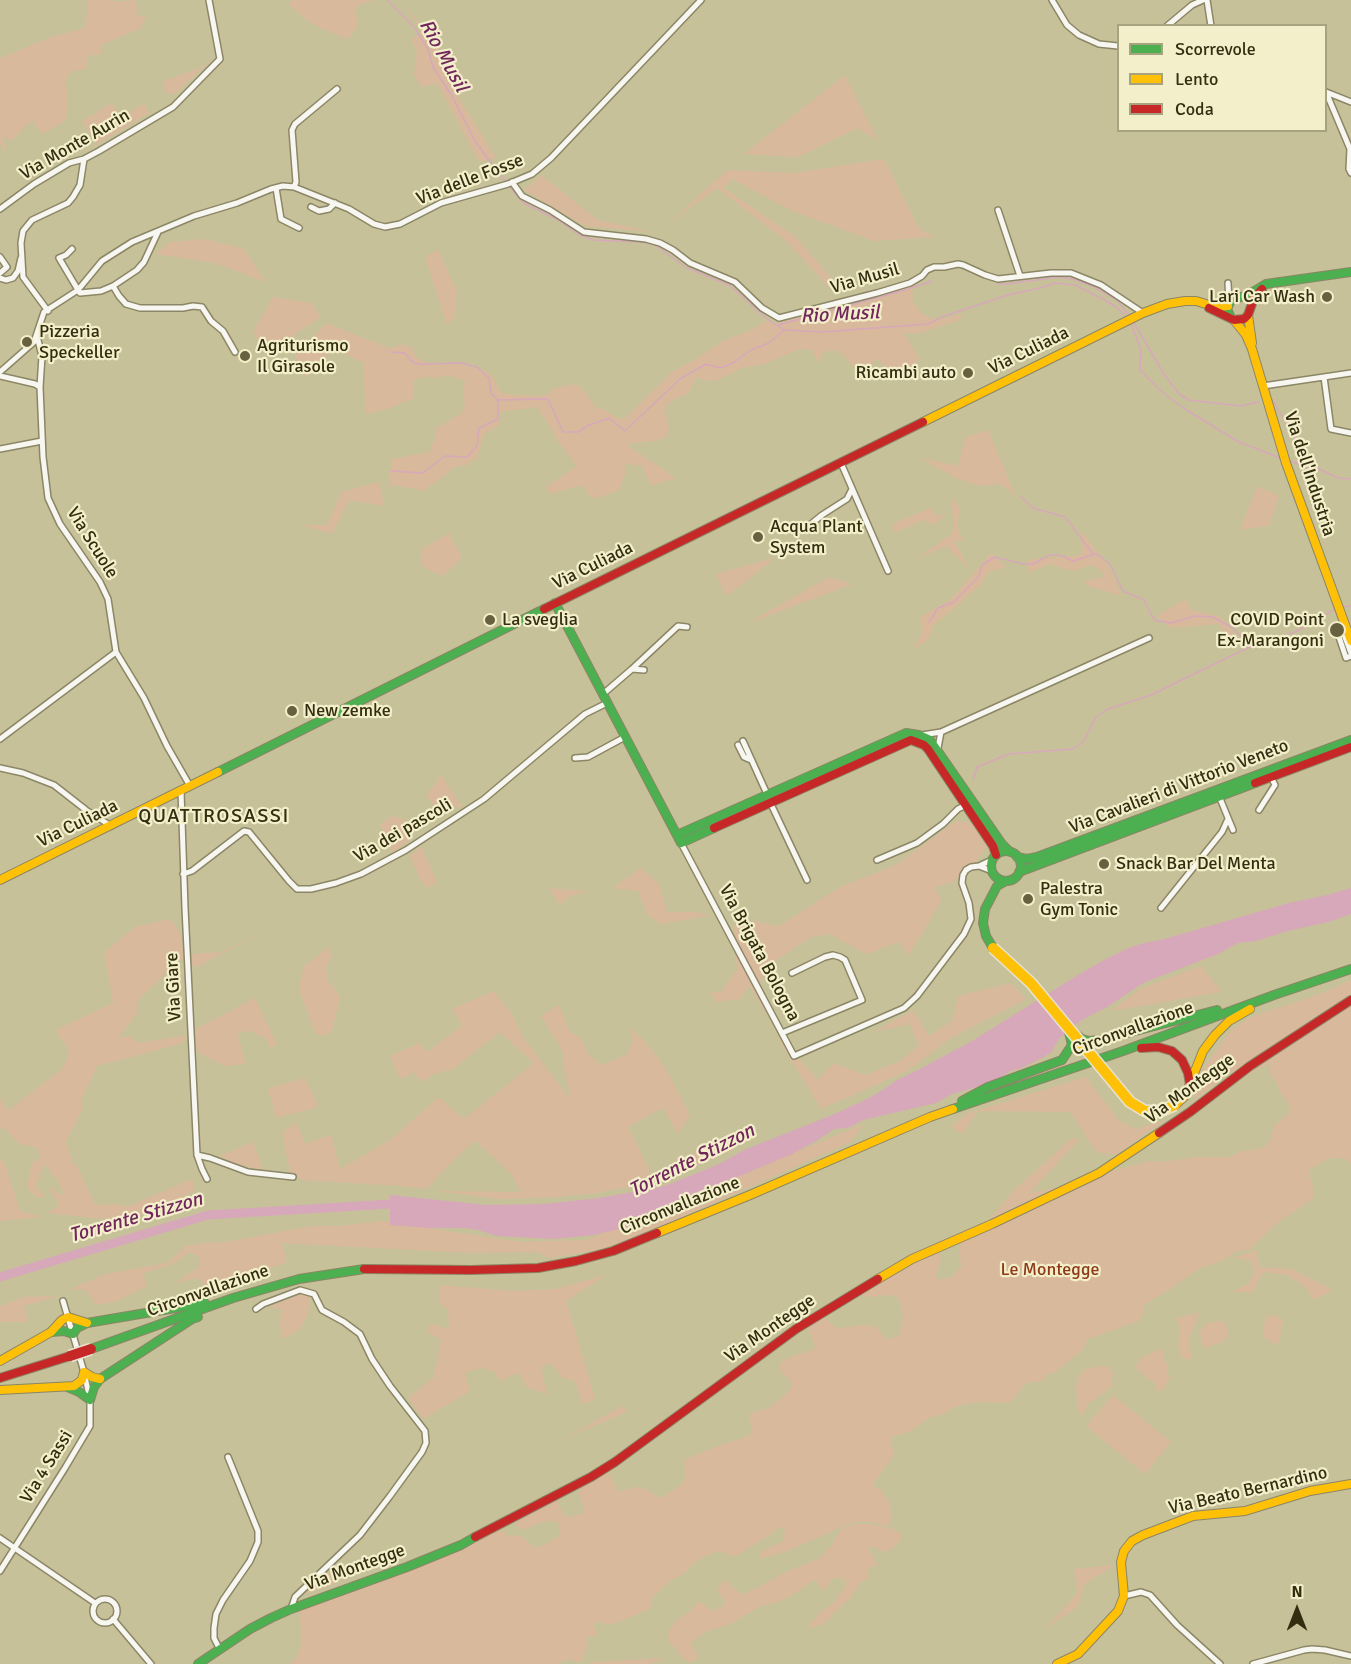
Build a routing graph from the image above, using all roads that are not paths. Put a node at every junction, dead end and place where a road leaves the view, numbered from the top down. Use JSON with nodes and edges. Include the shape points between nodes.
{"nodes":[{"id":1,"x":209,"y":0,"type":"edge"},
{"id":2,"x":701,"y":0,"type":"edge"},
{"id":3,"x":1052,"y":0,"type":"edge"},
{"id":4,"x":1205,"y":0,"type":"edge"},
{"id":5,"x":1169,"y":24,"type":"edge"},
{"id":6,"x":1211,"y":24,"type":"edge"},
{"id":7,"x":1117,"y":46,"type":"edge"},
{"id":8,"x":337,"y":89,"type":"dead end"},
{"id":9,"x":1327,"y":92,"type":"edge"},
{"id":10,"x":1327,"y":94,"type":"edge"},
{"id":11,"x":1351,"y":102,"type":"edge"},
{"id":12,"x":84,"y":159,"type":"junction"},
{"id":13,"x":1351,"y":172,"type":"edge"},
{"id":14,"x":512,"y":182,"type":"junction"},
{"id":15,"x":294,"y":187,"type":"junction"},
{"id":16,"x":276,"y":188,"type":"junction"},
{"id":17,"x":335,"y":203,"type":"junction"},
{"id":18,"x":310,"y":207,"type":"dead end"},
{"id":19,"x":0,"y":209,"type":"edge"},
{"id":20,"x":998,"y":210,"type":"dead end"},
{"id":21,"x":299,"y":228,"type":"dead end"},
{"id":22,"x":159,"y":230,"type":"junction"},
{"id":23,"x":72,"y":249,"type":"dead end"},
{"id":24,"x":0,"y":257,"type":"edge"},
{"id":25,"x":22,"y":257,"type":"junction"},
{"id":26,"x":1351,"y":272,"type":"edge"},
{"id":27,"x":0,"y":273,"type":"edge"},
{"id":28,"x":1020,"y":276,"type":"junction"},
{"id":29,"x":0,"y":278,"type":"edge"},
{"id":30,"x":1266,"y":284,"type":"junction"},
{"id":31,"x":113,"y":286,"type":"junction"},
{"id":32,"x":78,"y":290,"type":"junction"},
{"id":33,"x":1233,"y":302,"type":"junction"},
{"id":34,"x":1205,"y":305,"type":"junction"},
{"id":35,"x":48,"y":311,"type":"junction"},
{"id":36,"x":1249,"y":312,"type":"junction"},
{"id":37,"x":1141,"y":314,"type":"junction"},
{"id":38,"x":1233,"y":319,"type":"junction"},
{"id":39,"x":37,"y":334,"type":"junction"},
{"id":40,"x":1252,"y":350,"type":"junction"},
{"id":41,"x":235,"y":352,"type":"dead end"},
{"id":42,"x":0,"y":374,"type":"edge"},
{"id":43,"x":1351,"y":374,"type":"edge"},
{"id":44,"x":1324,"y":377,"type":"junction"},
{"id":45,"x":1263,"y":386,"type":"junction"},
{"id":46,"x":40,"y":387,"type":"junction"},
{"id":47,"x":1351,"y":433,"type":"edge"},
{"id":48,"x":42,"y":441,"type":"junction"},
{"id":49,"x":0,"y":449,"type":"edge"},
{"id":50,"x":841,"y":463,"type":"junction"},
{"id":51,"x":852,"y":488,"type":"junction"},
{"id":52,"x":811,"y":524,"type":"dead end"},
{"id":53,"x":888,"y":571,"type":"dead end"},
{"id":54,"x":555,"y":603,"type":"junction"},
{"id":55,"x":687,"y":627,"type":"dead end"},
{"id":56,"x":1346,"y":631,"type":"edge"},
{"id":57,"x":1149,"y":638,"type":"dead end"},
{"id":58,"x":1351,"y":641,"type":"edge"},
{"id":59,"x":116,"y":652,"type":"junction"},
{"id":60,"x":1351,"y":655,"type":"edge"},
{"id":61,"x":632,"y":669,"type":"junction"},
{"id":62,"x":644,"y":670,"type":"dead end"},
{"id":63,"x":605,"y":699,"type":"junction"},
{"id":64,"x":941,"y":732,"type":"junction"},
{"id":65,"x":919,"y":735,"type":"junction"},
{"id":66,"x":625,"y":737,"type":"junction"},
{"id":67,"x":0,"y":739,"type":"edge"},
{"id":68,"x":1351,"y":740,"type":"edge"},
{"id":69,"x":740,"y":743,"type":"dead end"},
{"id":70,"x":1351,"y":747,"type":"edge"},
{"id":71,"x":938,"y":750,"type":"junction"},
{"id":72,"x":575,"y":758,"type":"dead end"},
{"id":73,"x":0,"y":768,"type":"edge"},
{"id":74,"x":1271,"y":777,"type":"junction"},
{"id":75,"x":186,"y":788,"type":"junction"},
{"id":76,"x":1219,"y":796,"type":"junction"},
{"id":77,"x":768,"y":798,"type":"junction"},
{"id":78,"x":966,"y":805,"type":"junction"},
{"id":79,"x":1259,"y":810,"type":"dead end"},
{"id":80,"x":1228,"y":819,"type":"junction"},
{"id":81,"x":111,"y":826,"type":"junction"},
{"id":82,"x":1233,"y":830,"type":"dead end"},
{"id":83,"x":679,"y":839,"type":"junction"},
{"id":84,"x":1013,"y":854,"type":"junction"},
{"id":85,"x":878,"y":860,"type":"dead end"},
{"id":86,"x":993,"y":865,"type":"junction"},
{"id":87,"x":979,"y":866,"type":"junction"},
{"id":88,"x":1019,"y":872,"type":"junction"},
{"id":89,"x":183,"y":874,"type":"junction"},
{"id":90,"x":0,"y":880,"type":"edge"},
{"id":91,"x":807,"y":880,"type":"dead end"},
{"id":92,"x":1005,"y":881,"type":"junction"},
{"id":93,"x":993,"y":892,"type":"junction"},
{"id":94,"x":1161,"y":908,"type":"dead end"},
{"id":95,"x":1351,"y":969,"type":"edge"},
{"id":96,"x":792,"y":973,"type":"dead end"},
{"id":97,"x":1274,"y":995,"type":"junction"},
{"id":98,"x":1351,"y":1000,"type":"edge"},
{"id":99,"x":1258,"y":1001,"type":"junction"},
{"id":100,"x":1068,"y":1028,"type":"junction"},
{"id":101,"x":783,"y":1033,"type":"junction"},
{"id":102,"x":1123,"y":1051,"type":"junction"},
{"id":103,"x":1190,"y":1085,"type":"junction"},
{"id":104,"x":930,"y":1117,"type":"junction"},
{"id":105,"x":197,"y":1155,"type":"junction"},
{"id":106,"x":293,"y":1177,"type":"dead end"},
{"id":107,"x":207,"y":1179,"type":"dead end"},
{"id":108,"x":63,"y":1301,"type":"dead end"},
{"id":109,"x":220,"y":1303,"type":"junction"},
{"id":110,"x":256,"y":1309,"type":"dead end"},
{"id":111,"x":68,"y":1317,"type":"junction"},
{"id":112,"x":87,"y":1323,"type":"junction"},
{"id":113,"x":51,"y":1332,"type":"junction"},
{"id":114,"x":73,"y":1334,"type":"junction"},
{"id":115,"x":0,"y":1360,"type":"edge"},
{"id":116,"x":84,"y":1372,"type":"junction"},
{"id":117,"x":0,"y":1378,"type":"edge"},
{"id":118,"x":100,"y":1379,"type":"junction"},
{"id":119,"x":67,"y":1387,"type":"junction"},
{"id":120,"x":0,"y":1390,"type":"edge"},
{"id":121,"x":90,"y":1400,"type":"junction"},
{"id":122,"x":228,"y":1457,"type":"dead end"},
{"id":123,"x":1351,"y":1484,"type":"edge"},
{"id":124,"x":0,"y":1538,"type":"edge"},
{"id":125,"x":14,"y":1548,"type":"junction"},
{"id":126,"x":0,"y":1571,"type":"edge"},
{"id":127,"x":1124,"y":1596,"type":"junction"},
{"id":128,"x":95,"y":1603,"type":"junction"},
{"id":129,"x":291,"y":1609,"type":"junction"},
{"id":130,"x":113,"y":1619,"type":"junction"},
{"id":131,"x":219,"y":1650,"type":"junction"},
{"id":132,"x":1351,"y":1656,"type":"edge"},
{"id":133,"x":151,"y":1664,"type":"edge"},
{"id":134,"x":198,"y":1664,"type":"edge"},
{"id":135,"x":1057,"y":1664,"type":"edge"},
{"id":136,"x":1220,"y":1664,"type":"edge"},
{"id":137,"x":1253,"y":1664,"type":"edge"}],
"edges":[{"from":1,"to":12,"type":"street","name":"Via Monte Aurin","via":[[220,59],[173,107]]},
{"from":2,"to":14,"type":"street","name":"Via delle Fosse","via":[[551,158],[532,174]]},
{"from":3,"to":7,"type":"street","via":[[1058,14],[1079,35],[1099,44]]},
{"from":4,"to":5,"type":"street","via":[[1192,5]]},
{"from":4,"to":6,"type":"street"},
{"from":8,"to":15,"type":"street","via":[[292,130]]},
{"from":9,"to":11,"type":"street"},
{"from":10,"to":13,"type":"street","via":[[1350,149]]},
{"from":12,"to":19,"type":"street","name":"Via Monte Aurin","via":[[69,163]]},
{"from":12,"to":25,"type":"street","via":[[80,185],[73,197],[32,220],[23,231]]},
{"from":14,"to":17,"type":"street","name":"Via delle Fosse","via":[[441,203],[400,224],[385,227]]},
{"from":14,"to":28,"type":"street","name":"Via Musil","via":[[522,196],[584,232],[660,243],[690,263],[735,282],[762,308],[779,318],[910,283],[934,267],[958,264],[998,279]]},
{"from":15,"to":16,"type":"street","name":"Via delle Fosse"},
{"from":15,"to":17,"type":"street","name":"Via delle Fosse"},
{"from":16,"to":21,"type":"street","via":[[281,219]]},
{"from":16,"to":22,"type":"street","name":"Via delle Fosse"},
{"from":17,"to":18,"type":"street","via":[[330,209],[319,211]]},
{"from":20,"to":28,"type":"street"},
{"from":22,"to":31,"type":"street","via":[[144,262]]},
{"from":22,"to":32,"type":"street","name":"Via delle Fosse","via":[[102,261]]},
{"from":23,"to":32,"type":"street","via":[[59,258]]},
{"from":24,"to":27,"type":"street","via":[[7,267]]},
{"from":25,"to":29,"type":"street","via":[[13,278]]},
{"from":25,"to":35,"type":"street","via":[[23,277]]},
{"from":26,"to":30,"type":"main road"},
{"from":28,"to":37,"type":"street","name":"Via Musil","via":[[1071,273],[1101,285]]},
{"from":30,"to":33,"type":"main road"},
{"from":30,"to":36,"type":"main road"},
{"from":31,"to":32,"type":"street","via":[[101,291]]},
{"from":31,"to":41,"type":"street","via":[[126,304],[140,308],[202,307]]},
{"from":32,"to":35,"type":"street","name":"Via delle Fosse"},
{"from":33,"to":34,"type":"main road","name":"Via Culiada","via":[[1216,307]]},
{"from":33,"to":36,"type":"main road","via":[[1247,301]]},
{"from":33,"to":38,"type":"main road","via":[[1228,313]]},
{"from":34,"to":37,"type":"main road","name":"Via Culiada","via":[[1178,301]]},
{"from":34,"to":38,"type":"main road","name":"Via Culiada"},
{"from":35,"to":39,"type":"street","via":[[44,312]]},
{"from":36,"to":38,"type":"main road","via":[[1240,321]]},
{"from":36,"to":40,"type":"main road","name":"Via dell'Industria"},
{"from":37,"to":50,"type":"main road","name":"Via Culiada"},
{"from":38,"to":40,"type":"main road","name":"Via dell'Industria"},
{"from":39,"to":42,"type":"street","via":[[34,342]]},
{"from":39,"to":46,"type":"street","name":"Via Scuole","via":[[42,356]]},
{"from":40,"to":45,"type":"main road","name":"Via dell'Industria"},
{"from":42,"to":46,"type":"street"},
{"from":43,"to":44,"type":"street"},
{"from":44,"to":45,"type":"street"},
{"from":44,"to":47,"type":"street","via":[[1331,429]]},
{"from":45,"to":56,"type":"main road","name":"Via dell'Industria"},
{"from":46,"to":48,"type":"street","name":"Via Scuole"},
{"from":48,"to":49,"type":"street"},
{"from":48,"to":59,"type":"street","name":"Via Scuole","via":[[48,498],[108,599]]},
{"from":50,"to":51,"type":"street"},
{"from":50,"to":54,"type":"main road","name":"Via Culiada"},
{"from":51,"to":52,"type":"street","via":[[847,499]]},
{"from":51,"to":53,"type":"street"},
{"from":54,"to":63,"type":"main road","name":"Via Brigata Bologna"},
{"from":54,"to":75,"type":"main road","name":"Via Culiada"},
{"from":55,"to":61,"type":"street","via":[[678,626]]},
{"from":56,"to":58,"type":"main road","name":"Via dell'Industria"},
{"from":56,"to":60,"type":"street","via":[[1337,631],[1346,657]]},
{"from":57,"to":64,"type":"street"},
{"from":59,"to":67,"type":"street"},
{"from":59,"to":75,"type":"street","name":"Via Scuole","via":[[144,698]]},
{"from":61,"to":62,"type":"street"},
{"from":61,"to":63,"type":"street"},
{"from":63,"to":66,"type":"main road","name":"Via Brigata Bologna"},
{"from":63,"to":89,"type":"street","name":"Via dei pascoli","via":[[484,799],[406,850],[361,873],[336,883],[297,889],[249,832],[244,831]]},
{"from":64,"to":65,"type":"street"},
{"from":64,"to":71,"type":"street"},
{"from":65,"to":71,"type":"main road"},
{"from":65,"to":77,"type":"main road","via":[[906,733]]},
{"from":66,"to":72,"type":"street","via":[[588,757]]},
{"from":66,"to":83,"type":"main road","name":"Via Brigata Bologna"},
{"from":68,"to":84,"type":"main road","name":"Via Cavalieri di Vittorio Veneto","via":[[1037,857],[1027,859]]},
{"from":69,"to":77,"type":"street"},
{"from":70,"to":74,"type":"main road","name":"Via Cavalieri di Vittorio Veneto"},
{"from":71,"to":84,"type":"main road","via":[[1002,844]]},
{"from":73,"to":81,"type":"street","via":[[54,784]]},
{"from":74,"to":76,"type":"main road","name":"Via Cavalieri di Vittorio Veneto"},
{"from":74,"to":79,"type":"street","via":[[1275,785]]},
{"from":75,"to":81,"type":"main road","name":"Via Culiada"},
{"from":75,"to":89,"type":"street","name":"Via Giare"},
{"from":76,"to":80,"type":"street"},
{"from":76,"to":88,"type":"main road","name":"Via Cavalieri di Vittorio Veneto"},
{"from":77,"to":78,"type":"main road","via":[[911,740],[928,749]]},
{"from":77,"to":83,"type":"main road"},
{"from":77,"to":91,"type":"street"},
{"from":78,"to":85,"type":"street","via":[[917,843]]},
{"from":78,"to":86,"type":"main road","via":[[993,846]]},
{"from":80,"to":82,"type":"street"},
{"from":80,"to":94,"type":"street","via":[[1222,832]]},
{"from":81,"to":90,"type":"main road","name":"Via Culiada"},
{"from":83,"to":101,"type":"street","name":"Via Brigata Bologna"},
{"from":84,"to":86,"type":"main road","via":[[1002,851]]},
{"from":84,"to":88,"type":"main road","via":[[1020,863]]},
{"from":86,"to":87,"type":"street"},
{"from":86,"to":87,"type":"street"},
{"from":86,"to":92,"type":"main road","via":[[1000,880]]},
{"from":86,"to":93,"type":"main road"},
{"from":87,"to":101,"type":"street","name":"Via Brigata Bologna","via":[[966,870],[962,879],[971,913],[964,934],[904,1008],[794,1056]]},
{"from":88,"to":92,"type":"main road"},
{"from":89,"to":105,"type":"street","name":"Via Giare"},
{"from":92,"to":93,"type":"main road"},
{"from":93,"to":100,"type":"main road","bridge":true,"via":[[985,909],[986,936]]},
{"from":95,"to":97,"type":"main road","name":"Circonvallazione"},
{"from":96,"to":101,"type":"street","via":[[825,957],[840,957],[845,960],[862,1000]]},
{"from":97,"to":99,"type":"main road","name":"Circonvallazione"},
{"from":97,"to":103,"type":"main road","via":[[1229,1021],[1215,1035],[1203,1051]]},
{"from":98,"to":129,"type":"main road","name":"Via Montegge","via":[[1099,1173],[912,1259],[796,1329],[591,1477],[461,1545]]},
{"from":99,"to":100,"type":"main road","bridge":true,"via":[[1100,1040],[1082,1039]]},
{"from":99,"to":102,"type":"main road","name":"Circonvallazione"},
{"from":100,"to":103,"type":"main road","bridge":true,"via":[[1130,1102],[1145,1111],[1175,1106]]},
{"from":100,"to":104,"type":"main road","via":[[1071,1048],[1057,1063],[988,1087]]},
{"from":102,"to":103,"type":"main road","via":[[1158,1047],[1172,1051],[1182,1060]]},
{"from":102,"to":104,"type":"main road","name":"Circonvallazione"},
{"from":104,"to":109,"type":"main road","name":"Circonvallazione","via":[[639,1241],[576,1261],[496,1270],[359,1269],[299,1279]]},
{"from":105,"to":106,"type":"street","via":[[248,1172]]},
{"from":105,"to":107,"type":"street","name":"Via Giare"},
{"from":108,"to":111,"type":"street","name":"Via 4 Sassi"},
{"from":109,"to":112,"type":"main road","via":[[213,1301]]},
{"from":109,"to":117,"type":"main road","name":"Circonvallazione","bridge":true},
{"from":109,"to":118,"type":"main road","via":[[215,1310],[192,1319]]},
{"from":110,"to":129,"type":"street","via":[[300,1290],[314,1294],[322,1310],[360,1334],[384,1377],[425,1431],[422,1452],[390,1496],[360,1535],[295,1597]]},
{"from":111,"to":112,"type":"main road"},
{"from":111,"to":113,"type":"main road"},
{"from":111,"to":114,"type":"street","name":"Via 4 Sassi"},
{"from":112,"to":114,"type":"main road"},
{"from":113,"to":114,"type":"main road"},
{"from":113,"to":115,"type":"main road"},
{"from":114,"to":116,"type":"street","name":"Via 4 Sassi"},
{"from":116,"to":118,"type":"main road"},
{"from":116,"to":119,"type":"main road","via":[[78,1384]]},
{"from":116,"to":121,"type":"street","name":"Via 4 Sassi"},
{"from":118,"to":121,"type":"main road"},
{"from":119,"to":120,"type":"main road"},
{"from":119,"to":121,"type":"main road"},
{"from":121,"to":125,"type":"street","name":"Via 4 Sassi","via":[[90,1426]]},
{"from":122,"to":131,"type":"street","via":[[258,1531],[258,1542],[216,1614],[214,1638]]},
{"from":123,"to":127,"type":"main road","name":"Via Beato Bernardino","via":[[1310,1491],[1245,1511],[1194,1516],[1143,1535],[1124,1551]]},
{"from":124,"to":125,"type":"street"},
{"from":125,"to":126,"type":"street","name":"Via 4 Sassi"},
{"from":125,"to":128,"type":"street"},
{"from":127,"to":135,"type":"main road","via":[[1118,1611],[1085,1647]]},
{"from":127,"to":136,"type":"street","via":[[1141,1592],[1150,1595]]},
{"from":128,"to":130,"type":"street","via":[[94,1617],[107,1623]]},
{"from":128,"to":130,"type":"street","via":[[104,1598],[113,1601],[117,1610]]},
{"from":129,"to":131,"type":"main road","name":"Via Montegge"},
{"from":130,"to":133,"type":"street"},
{"from":131,"to":134,"type":"main road","name":"Via Montegge"},
{"from":132,"to":137,"type":"street","via":[[1312,1649]]}]}
